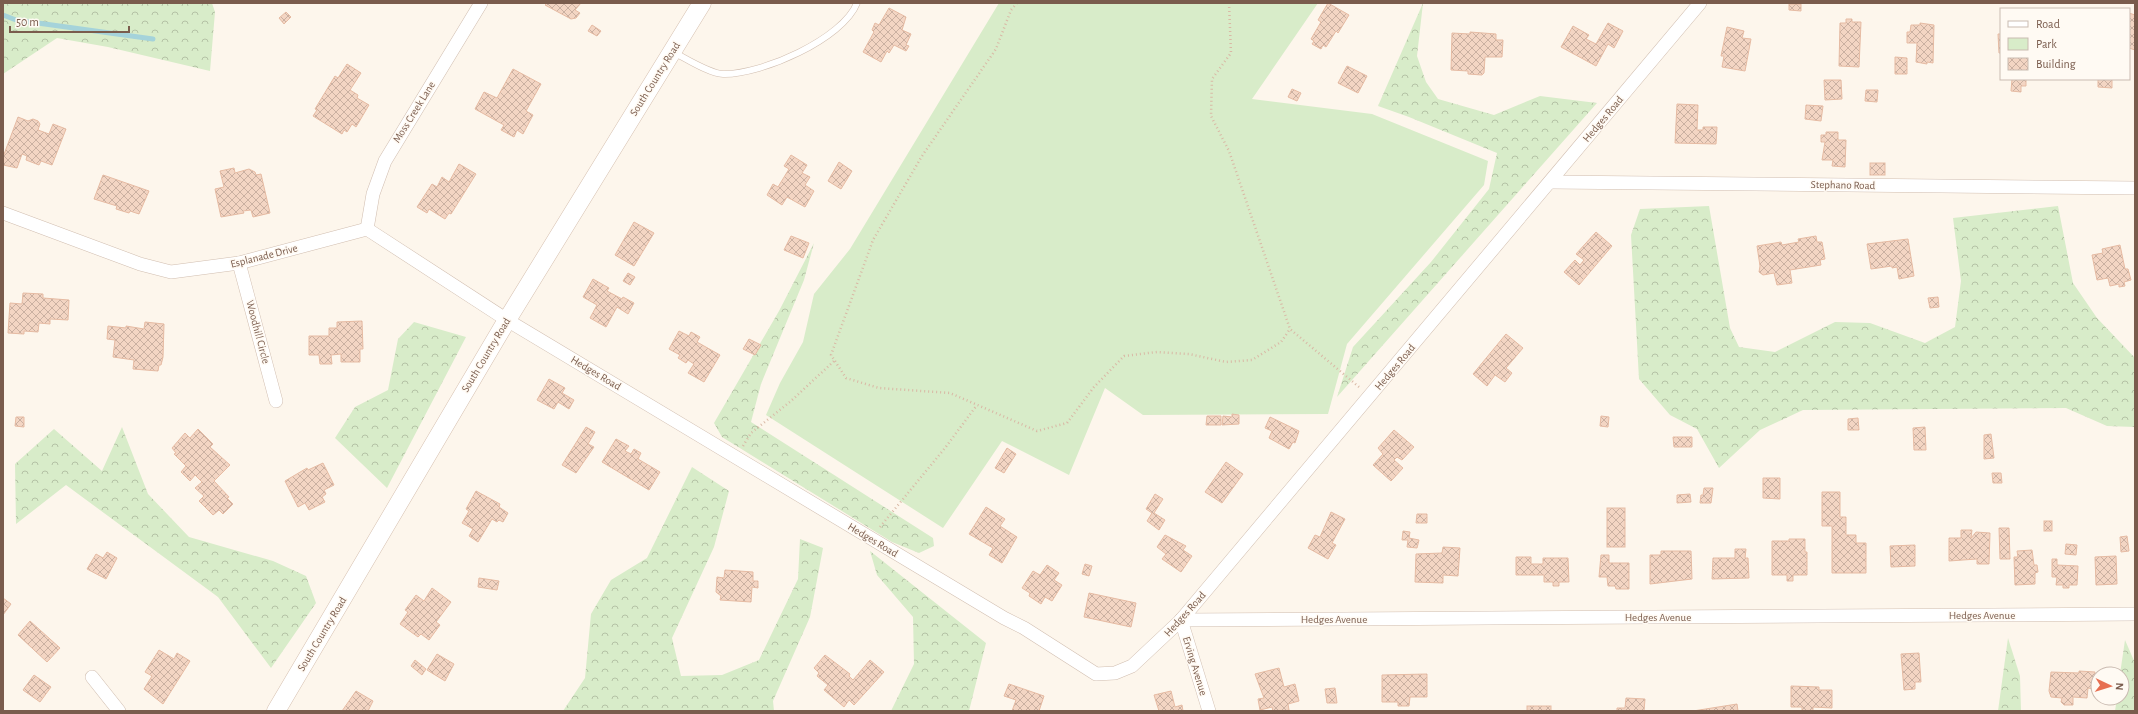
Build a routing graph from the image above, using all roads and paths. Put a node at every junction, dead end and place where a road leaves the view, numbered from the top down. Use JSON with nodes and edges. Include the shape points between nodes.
{"nodes":[{"id":1,"x":481,"y":3,"type":"edge"},
{"id":2,"x":702,"y":3,"type":"edge"},
{"id":3,"x":857,"y":3,"type":"edge"},
{"id":4,"x":1017,"y":3,"type":"edge"},
{"id":5,"x":1228,"y":3,"type":"edge"},
{"id":6,"x":1700,"y":3,"type":"edge"},
{"id":7,"x":672,"y":51,"type":"junction"},
{"id":8,"x":1550,"y":182,"type":"junction"},
{"id":9,"x":2135,"y":188,"type":"edge"},
{"id":10,"x":3,"y":213,"type":"edge"},
{"id":11,"x":366,"y":229,"type":"junction"},
{"id":12,"x":239,"y":263,"type":"junction"},
{"id":13,"x":507,"y":320,"type":"junction"},
{"id":14,"x":1290,"y":329,"type":"junction"},
{"id":15,"x":834,"y":361,"type":"junction"},
{"id":16,"x":1370,"y":397,"type":"junction"},
{"id":17,"x":276,"y":401,"type":"dead end"},
{"id":18,"x":977,"y":405,"type":"junction"},
{"id":19,"x":737,"y":458,"type":"junction"},
{"id":20,"x":871,"y":538,"type":"junction"},
{"id":21,"x":2135,"y":614,"type":"edge"},
{"id":22,"x":1181,"y":620,"type":"junction"},
{"id":23,"x":92,"y":677,"type":"dead end"},
{"id":24,"x":119,"y":711,"type":"edge"},
{"id":25,"x":276,"y":711,"type":"edge"},
{"id":26,"x":1210,"y":711,"type":"edge"}],
"edges":[{"from":1,"to":11,"type":"street","name":"Moss Creek Lane","via":[[385,161],[373,194]]},
{"from":2,"to":7,"type":"main road","name":"South Country Road"},
{"from":3,"to":7,"type":"lane","via":[[836,30],[806,49],[772,64],[722,74]]},
{"from":4,"to":15,"type":"path","via":[[1011,10],[996,49],[922,156],[873,240],[830,355]]},
{"from":5,"to":14,"type":"path","via":[[1231,53],[1212,79],[1211,116],[1229,151]]},
{"from":6,"to":8,"type":"street","name":"Hedges Road"},
{"from":7,"to":13,"type":"main road","name":"South Country Road"},
{"from":8,"to":9,"type":"street","name":"Stephano Road"},
{"from":8,"to":16,"type":"street","name":"Hedges Road"},
{"from":10,"to":12,"type":"street","name":"Esplanade Drive","via":[[140,264],[171,272]]},
{"from":11,"to":12,"type":"street","name":"Esplanade Drive"},
{"from":11,"to":13,"type":"street"},
{"from":12,"to":17,"type":"street","name":"Woodhill Circle"},
{"from":13,"to":19,"type":"street","name":"Hedges Road"},
{"from":13,"to":25,"type":"main road","name":"South Country Road"},
{"from":14,"to":16,"type":"path"},
{"from":14,"to":18,"type":"path","via":[[1281,342],[1252,360],[1226,362],[1189,354],[1157,352],[1124,356],[1094,387],[1067,423],[1037,431]]},
{"from":15,"to":18,"type":"path","via":[[846,378],[880,388],[950,393]]},
{"from":15,"to":19,"type":"path","via":[[752,433]]},
{"from":16,"to":22,"type":"street","name":"Hedges Road"},
{"from":18,"to":20,"type":"path"},
{"from":19,"to":20,"type":"street","name":"Hedges Road"},
{"from":20,"to":22,"type":"street","name":"Hedges Road","via":[[1024,628],[1096,674],[1115,673],[1132,666]]},
{"from":21,"to":22,"type":"street","name":"Hedges Avenue"},
{"from":22,"to":26,"type":"street","name":"Erving Avenue"},
{"from":23,"to":24,"type":"street"}]}
